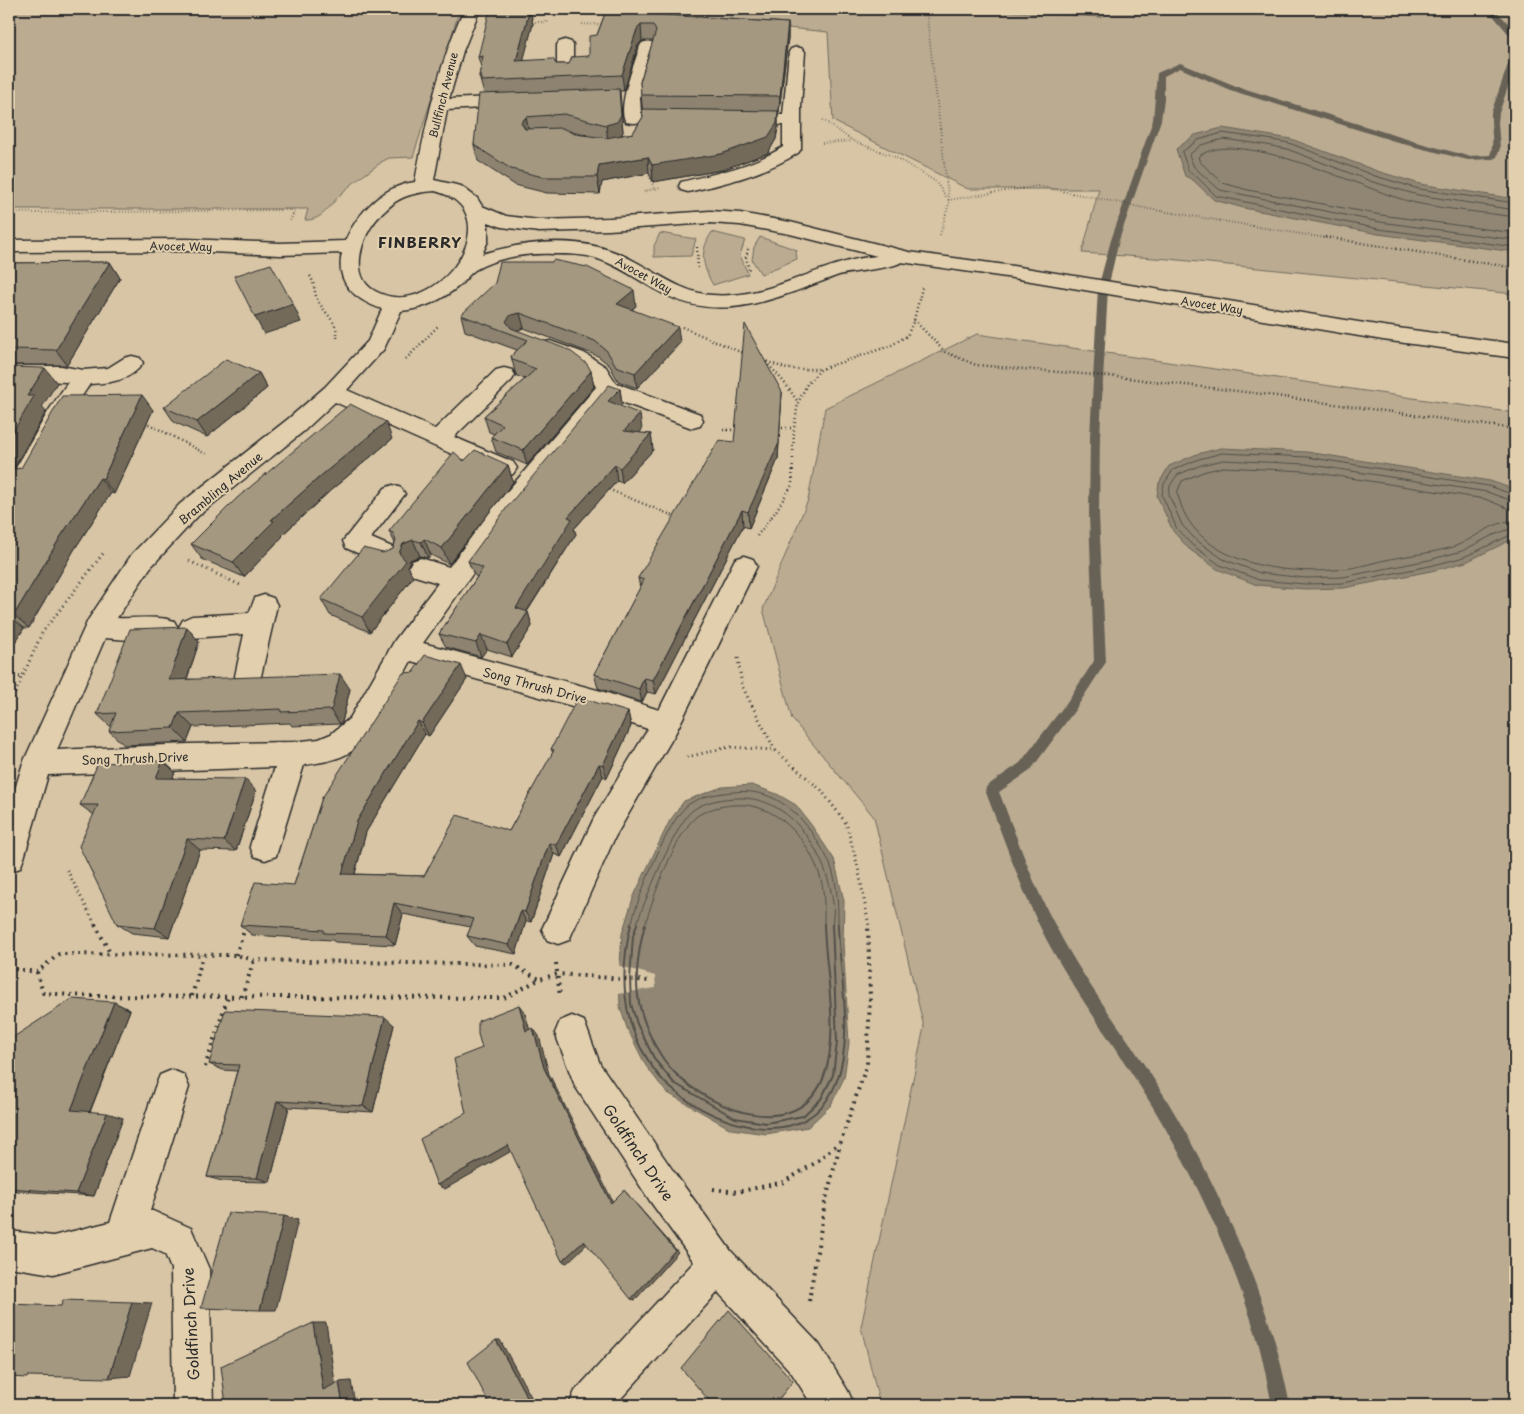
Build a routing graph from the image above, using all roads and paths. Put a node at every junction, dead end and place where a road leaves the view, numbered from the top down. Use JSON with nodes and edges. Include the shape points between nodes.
{"nodes":[{"id":1,"x":472,"y":9,"type":"edge"},
{"id":2,"x":926,"y":9,"type":"edge"},
{"id":3,"x":566,"y":45,"type":"dead end"},
{"id":4,"x":648,"y":46,"type":"dead end"},
{"id":5,"x":797,"y":52,"type":"dead end"},
{"id":6,"x":566,"y":84,"type":"edge"},
{"id":7,"x":536,"y":100,"type":"edge"},
{"id":8,"x":439,"y":105,"type":"junction"},
{"id":9,"x":696,"y":117,"type":"edge"},
{"id":10,"x":632,"y":118,"type":"junction"},
{"id":11,"x":725,"y":118,"type":"edge"},
{"id":12,"x":793,"y":120,"type":"junction"},
{"id":13,"x":627,"y":144,"type":"joint"},
{"id":14,"x":792,"y":149,"type":"junction"},
{"id":15,"x":424,"y":185,"type":"junction"},
{"id":16,"x":688,"y":186,"type":"dead end"},
{"id":17,"x":654,"y":188,"type":"dead end"},
{"id":18,"x":948,"y":202,"type":"junction"},
{"id":19,"x":478,"y":211,"type":"junction"},
{"id":20,"x":9,"y":213,"type":"edge"},
{"id":21,"x":710,"y":217,"type":"junction"},
{"id":22,"x":763,"y":222,"type":"junction"},
{"id":23,"x":289,"y":223,"type":"dead end"},
{"id":24,"x":938,"y":240,"type":"dead end"},
{"id":25,"x":9,"y":246,"type":"edge"},
{"id":26,"x":353,"y":247,"type":"junction"},
{"id":27,"x":909,"y":258,"type":"junction"},
{"id":28,"x":466,"y":267,"type":"junction"},
{"id":29,"x":1515,"y":268,"type":"edge"},
{"id":30,"x":925,"y":283,"type":"dead end"},
{"id":31,"x":777,"y":293,"type":"junction"},
{"id":32,"x":713,"y":302,"type":"junction"},
{"id":33,"x":393,"y":306,"type":"junction"},
{"id":34,"x":914,"y":320,"type":"junction"},
{"id":35,"x":674,"y":322,"type":"dead end"},
{"id":36,"x":532,"y":341,"type":"edge"},
{"id":37,"x":1515,"y":351,"type":"edge"},
{"id":38,"x":752,"y":356,"type":"edge"},
{"id":39,"x":759,"y":359,"type":"edge"},
{"id":40,"x":766,"y":362,"type":"junction"},
{"id":41,"x":132,"y":363,"type":"dead end"},
{"id":42,"x":821,"y":369,"type":"junction"},
{"id":43,"x":9,"y":373,"type":"edge"},
{"id":44,"x":504,"y":374,"type":"dead end"},
{"id":45,"x":113,"y":375,"type":"junction"},
{"id":46,"x":83,"y":377,"type":"junction"},
{"id":47,"x":606,"y":388,"type":"junction"},
{"id":48,"x":333,"y":392,"type":"junction"},
{"id":49,"x":798,"y":403,"type":"junction"},
{"id":50,"x":692,"y":420,"type":"joint"},
{"id":51,"x":773,"y":428,"type":"edge"},
{"id":52,"x":794,"y":428,"type":"junction"},
{"id":53,"x":1515,"y":429,"type":"edge"},
{"id":54,"x":741,"y":430,"type":"edge"},
{"id":55,"x":438,"y":440,"type":"junction"},
{"id":56,"x":206,"y":454,"type":"dead end"},
{"id":57,"x":537,"y":470,"type":"junction"},
{"id":58,"x":9,"y":478,"type":"edge"},
{"id":59,"x":393,"y":494,"type":"dead end"},
{"id":60,"x":678,"y":518,"type":"edge"},
{"id":61,"x":390,"y":557,"type":"edge"},
{"id":62,"x":188,"y":561,"type":"dead end"},
{"id":63,"x":744,"y":566,"type":"joint"},
{"id":64,"x":421,"y":568,"type":"dead end"},
{"id":65,"x":454,"y":578,"type":"junction"},
{"id":66,"x":262,"y":614,"type":"junction"},
{"id":67,"x":720,"y":616,"type":"junction"},
{"id":68,"x":97,"y":627,"type":"junction"},
{"id":69,"x":192,"y":627,"type":"dead end"},
{"id":70,"x":165,"y":628,"type":"edge"},
{"id":71,"x":404,"y":648,"type":"junction"},
{"id":72,"x":9,"y":676,"type":"edge"},
{"id":73,"x":248,"y":676,"type":"edge"},
{"id":74,"x":22,"y":677,"type":"dead end"},
{"id":75,"x":666,"y":724,"type":"junction"},
{"id":76,"x":775,"y":750,"type":"junction"},
{"id":77,"x":293,"y":754,"type":"junction"},
{"id":78,"x":37,"y":763,"type":"junction"},
{"id":79,"x":640,"y":768,"type":"junction"},
{"id":80,"x":264,"y":846,"type":"dead end"},
{"id":81,"x":9,"y":858,"type":"edge"},
{"id":82,"x":67,"y":870,"type":"dead end"},
{"id":83,"x":247,"y":920,"type":"edge"},
{"id":84,"x":558,"y":929,"type":"joint"},
{"id":85,"x":111,"y":954,"type":"junction"},
{"id":86,"x":204,"y":955,"type":"junction"},
{"id":87,"x":236,"y":955,"type":"junction"},
{"id":88,"x":254,"y":960,"type":"junction"},
{"id":89,"x":15,"y":969,"type":"dead end"},
{"id":90,"x":37,"y":972,"type":"junction"},
{"id":91,"x":558,"y":974,"type":"junction"},
{"id":92,"x":540,"y":979,"type":"junction"},
{"id":93,"x":650,"y":981,"type":"dead end"},
{"id":94,"x":192,"y":996,"type":"junction"},
{"id":95,"x":242,"y":997,"type":"junction"},
{"id":96,"x":572,"y":1033,"type":"joint"},
{"id":97,"x":172,"y":1087,"type":"dead end"},
{"id":98,"x":841,"y":1140,"type":"junction"},
{"id":99,"x":663,"y":1188,"type":"junction"},
{"id":100,"x":124,"y":1236,"type":"junction"},
{"id":101,"x":9,"y":1249,"type":"edge"},
{"id":102,"x":718,"y":1264,"type":"junction"},
{"id":103,"x":805,"y":1358,"type":"junction"},
{"id":104,"x":193,"y":1405,"type":"edge"},
{"id":105,"x":589,"y":1405,"type":"edge"},
{"id":106,"x":834,"y":1405,"type":"edge"}],
"edges":[{"from":1,"to":8,"type":"street","name":"Bullfinch Avenue","via":[[457,40]]},
{"from":2,"to":18,"type":"path"},
{"from":3,"to":6,"type":"street"},
{"from":4,"to":10,"type":"street","via":[[624,98]]},
{"from":5,"to":12,"type":"street"},
{"from":7,"to":8,"type":"street"},
{"from":8,"to":15,"type":"street","name":"Bullfinch Avenue"},
{"from":9,"to":10,"type":"street"},
{"from":10,"to":13,"type":"street","via":[[634,132]]},
{"from":11,"to":12,"type":"street"},
{"from":12,"to":14,"type":"street"},
{"from":13,"to":17,"type":"path","via":[[638,148]]},
{"from":14,"to":16,"type":"street","via":[[742,175]]},
{"from":14,"to":18,"type":"path","via":[[853,141],[896,157],[925,174],[942,189]]},
{"from":15,"to":19,"type":"street","via":[[452,189],[468,199]]},
{"from":15,"to":26,"type":"street","via":[[396,192],[376,208],[362,226]]},
{"from":18,"to":24,"type":"path"},
{"from":18,"to":29,"type":"path","via":[[1038,186],[1149,209]]},
{"from":19,"to":21,"type":"street","name":"Avocet Way","via":[[502,220],[538,226]]},
{"from":19,"to":28,"type":"street","via":[[478,241]]},
{"from":20,"to":23,"type":"path","via":[[295,210]]},
{"from":21,"to":22,"type":"street","name":"Avocet Way"},
{"from":21,"to":32,"type":"path","via":[[695,249],[699,276]]},
{"from":22,"to":27,"type":"street","name":"Avocet Way"},
{"from":22,"to":31,"type":"path","via":[[749,246],[746,256],[748,268]]},
{"from":25,"to":26,"type":"street","name":"Avocet Way"},
{"from":26,"to":33,"type":"street","via":[[350,262],[362,292],[377,302]]},
{"from":27,"to":31,"type":"street","name":"Avocet Way","via":[[852,265]]},
{"from":27,"to":37,"type":"street","name":"Avocet Way"},
{"from":28,"to":32,"type":"street","name":"Avocet Way","via":[[506,253],[538,248],[586,251],[617,260],[680,295]]},
{"from":28,"to":33,"type":"street","via":[[456,279],[428,298]]},
{"from":30,"to":34,"type":"path"},
{"from":31,"to":32,"type":"street","name":"Avocet Way","via":[[744,302]]},
{"from":33,"to":48,"type":"street","name":"Brambling Avenue","via":[[377,344]]},
{"from":34,"to":42,"type":"path","via":[[907,336],[890,346]]},
{"from":34,"to":53,"type":"path","via":[[945,352],[976,365],[1271,395]]},
{"from":35,"to":38,"type":"path"},
{"from":36,"to":47,"type":"street","via":[[596,368],[604,378]]},
{"from":39,"to":40,"type":"path"},
{"from":40,"to":42,"type":"path","via":[[787,369]]},
{"from":40,"to":49,"type":"path"},
{"from":41,"to":45,"type":"street"},
{"from":42,"to":49,"type":"path","via":[[806,384]]},
{"from":43,"to":46,"type":"street","via":[[61,373]]},
{"from":44,"to":55,"type":"street"},
{"from":45,"to":46,"type":"street"},
{"from":45,"to":56,"type":"path","via":[[124,411]]},
{"from":46,"to":58,"type":"street","via":[[57,415],[24,476]]},
{"from":47,"to":50,"type":"street"},
{"from":47,"to":57,"type":"street","name":"Song Thrush Drive"},
{"from":48,"to":55,"type":"street"},
{"from":48,"to":68,"type":"street","name":"Brambling Avenue","via":[[189,510],[141,561]]},
{"from":49,"to":52,"type":"path"},
{"from":50,"to":54,"type":"path","via":[[715,430]]},
{"from":51,"to":52,"type":"path"},
{"from":52,"to":63,"type":"path","via":[[792,485],[751,544]]},
{"from":55,"to":57,"type":"street"},
{"from":57,"to":60,"type":"path"},
{"from":57,"to":65,"type":"street","name":"Song Thrush Drive"},
{"from":59,"to":61,"type":"street","via":[[355,541]]},
{"from":62,"to":66,"type":"path","via":[[255,593]]},
{"from":63,"to":67,"type":"street"},
{"from":64,"to":65,"type":"street"},
{"from":65,"to":71,"type":"street","name":"Song Thrush Drive"},
{"from":66,"to":69,"type":"street"},
{"from":66,"to":73,"type":"street"},
{"from":67,"to":75,"type":"street"},
{"from":67,"to":76,"type":"path","via":[[736,640],[742,686]]},
{"from":68,"to":70,"type":"street"},
{"from":68,"to":78,"type":"street","name":"Brambling Avenue"},
{"from":71,"to":75,"type":"street","name":"Song Thrush Drive","via":[[631,711]]},
{"from":71,"to":77,"type":"street","name":"Song Thrush Drive","via":[[360,726],[341,743],[319,752]]},
{"from":72,"to":74,"type":"path"},
{"from":75,"to":79,"type":"street"},
{"from":76,"to":79,"type":"path","via":[[728,747]]},
{"from":76,"to":98,"type":"path","via":[[821,790],[846,823],[869,928],[867,1064]]},
{"from":77,"to":78,"type":"street","name":"Song Thrush Drive"},
{"from":77,"to":80,"type":"street"},
{"from":78,"to":81,"type":"street","name":"Brambling Avenue"},
{"from":79,"to":84,"type":"street","via":[[604,828]]},
{"from":82,"to":85,"type":"path"},
{"from":83,"to":87,"type":"path"},
{"from":84,"to":91,"type":"path","via":[[554,953]]},
{"from":85,"to":86,"type":"path"},
{"from":85,"to":90,"type":"path","via":[[59,954]]},
{"from":86,"to":87,"type":"path"},
{"from":86,"to":94,"type":"path"},
{"from":87,"to":88,"type":"path"},
{"from":88,"to":92,"type":"path","via":[[513,965]]},
{"from":88,"to":95,"type":"path"},
{"from":89,"to":90,"type":"path"},
{"from":90,"to":94,"type":"path","via":[[43,993]]},
{"from":91,"to":92,"type":"path"},
{"from":91,"to":93,"type":"path"},
{"from":91,"to":96,"type":"path","via":[[561,1003]]},
{"from":92,"to":95,"type":"path","via":[[504,998]]},
{"from":94,"to":95,"type":"path"},
{"from":96,"to":99,"type":"street","name":"Goldfinch Drive","via":[[588,1074]]},
{"from":97,"to":100,"type":"street"},
{"from":98,"to":99,"type":"path","via":[[815,1163],[784,1182],[737,1192],[692,1186]]},
{"from":98,"to":103,"type":"path","via":[[825,1202],[810,1298]]},
{"from":99,"to":102,"type":"street","name":"Goldfinch Drive"},
{"from":100,"to":101,"type":"street","name":"Goldfinch Drive","via":[[53,1255]]},
{"from":100,"to":104,"type":"street","name":"Goldfinch Drive","via":[[153,1229],[178,1241],[190,1269]]},
{"from":102,"to":103,"type":"street","name":"Goldfinch Drive"},
{"from":102,"to":105,"type":"street"},
{"from":103,"to":106,"type":"street","name":"Goldfinch Drive"}]}
